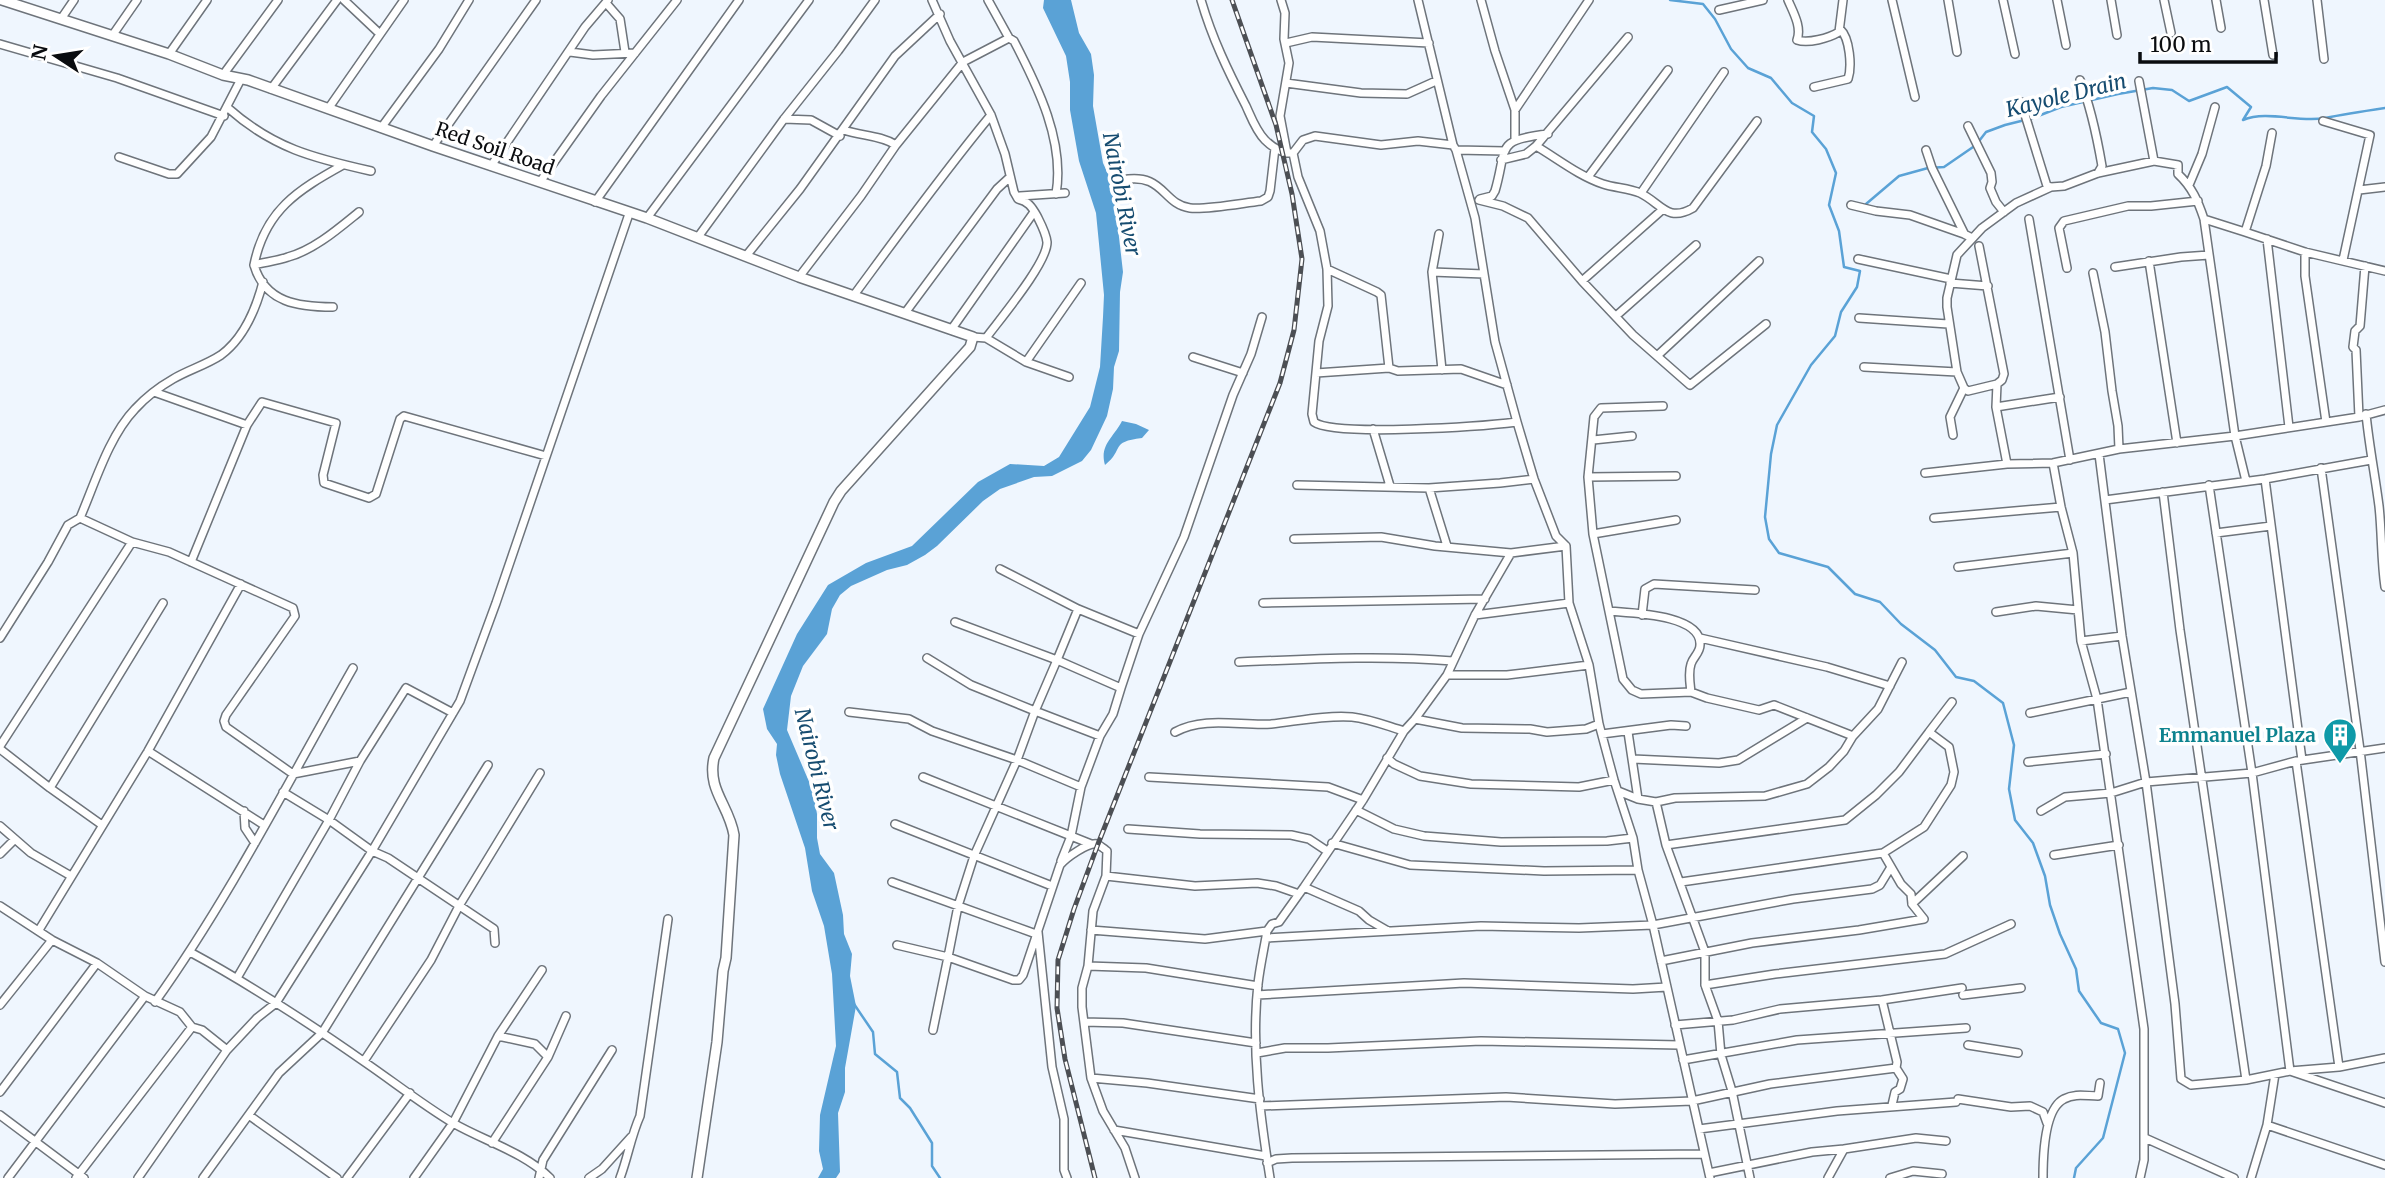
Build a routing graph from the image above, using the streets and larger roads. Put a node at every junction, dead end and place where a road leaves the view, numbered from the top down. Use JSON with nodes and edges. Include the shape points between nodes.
{"nodes":[{"id":1,"x":5,"y":0,"type":"edge"},
{"id":2,"x":74,"y":0,"type":"edge"},
{"id":3,"x":137,"y":0,"type":"edge"},
{"id":4,"x":207,"y":0,"type":"edge"},
{"id":5,"x":278,"y":0,"type":"edge"},
{"id":6,"x":337,"y":0,"type":"edge"},
{"id":7,"x":344,"y":0,"type":"edge"},
{"id":8,"x":404,"y":0,"type":"edge"},
{"id":9,"x":469,"y":0,"type":"edge"},
{"id":10,"x":536,"y":0,"type":"edge"},
{"id":11,"x":677,"y":0,"type":"edge"},
{"id":12,"x":739,"y":0,"type":"edge"},
{"id":13,"x":809,"y":0,"type":"edge"},
{"id":14,"x":875,"y":0,"type":"edge"},
{"id":15,"x":932,"y":0,"type":"edge"},
{"id":16,"x":988,"y":0,"type":"edge"},
{"id":17,"x":1201,"y":0,"type":"edge"},
{"id":18,"x":1281,"y":0,"type":"edge"},
{"id":19,"x":1418,"y":0,"type":"edge"},
{"id":20,"x":1482,"y":0,"type":"edge"},
{"id":21,"x":1589,"y":0,"type":"edge"},
{"id":22,"x":1763,"y":0,"type":"edge"},
{"id":23,"x":1788,"y":0,"type":"edge"},
{"id":24,"x":1843,"y":0,"type":"edge"},
{"id":25,"x":1892,"y":0,"type":"edge"},
{"id":26,"x":1948,"y":0,"type":"edge"},
{"id":27,"x":2003,"y":0,"type":"edge"},
{"id":28,"x":2057,"y":0,"type":"edge"},
{"id":29,"x":2111,"y":0,"type":"edge"},
{"id":30,"x":2164,"y":0,"type":"edge"},
{"id":31,"x":2216,"y":0,"type":"edge"},
{"id":32,"x":2264,"y":0,"type":"edge"},
{"id":33,"x":2317,"y":0,"type":"edge"},
{"id":34,"x":607,"y":1,"type":"edge"},
{"id":35,"x":1719,"y":10,"type":"dead end"},
{"id":36,"x":940,"y":14,"type":"junction"},
{"id":37,"x":61,"y":19,"type":"junction"},
{"id":38,"x":2221,"y":28,"type":"dead end"},
{"id":39,"x":1840,"y":29,"type":"junction"},
{"id":40,"x":2171,"y":33,"type":"dead end"},
{"id":41,"x":380,"y":34,"type":"junction"},
{"id":42,"x":2117,"y":35,"type":"dead end"},
{"id":43,"x":112,"y":36,"type":"junction"},
{"id":44,"x":1628,"y":37,"type":"dead end"},
{"id":45,"x":1009,"y":38,"type":"junction"},
{"id":46,"x":1286,"y":43,"type":"junction"},
{"id":47,"x":1429,"y":43,"type":"junction"},
{"id":48,"x":0,"y":44,"type":"edge"},
{"id":49,"x":2066,"y":45,"type":"dead end"},
{"id":50,"x":570,"y":52,"type":"junction"},
{"id":51,"x":625,"y":52,"type":"junction"},
{"id":52,"x":1957,"y":52,"type":"dead end"},
{"id":53,"x":635,"y":53,"type":"junction"},
{"id":54,"x":169,"y":54,"type":"junction"},
{"id":55,"x":2015,"y":54,"type":"dead end"},
{"id":56,"x":2273,"y":55,"type":"dead end"},
{"id":57,"x":2324,"y":59,"type":"dead end"},
{"id":58,"x":963,"y":62,"type":"junction"},
{"id":59,"x":1668,"y":70,"type":"dead end"},
{"id":60,"x":1724,"y":72,"type":"dead end"},
{"id":61,"x":223,"y":75,"type":"junction"},
{"id":62,"x":241,"y":79,"type":"junction"},
{"id":63,"x":2080,"y":80,"type":"dead end"},
{"id":64,"x":1436,"y":81,"type":"junction"},
{"id":65,"x":2139,"y":81,"type":"dead end"},
{"id":66,"x":1286,"y":83,"type":"junction"},
{"id":67,"x":1814,"y":88,"type":"dead end"},
{"id":68,"x":271,"y":89,"type":"junction"},
{"id":69,"x":1915,"y":97,"type":"dead end"},
{"id":70,"x":2021,"y":103,"type":"dead end"},
{"id":71,"x":2215,"y":107,"type":"dead end"},
{"id":72,"x":328,"y":109,"type":"junction"},
{"id":73,"x":1515,"y":110,"type":"junction"},
{"id":74,"x":226,"y":112,"type":"junction"},
{"id":75,"x":991,"y":115,"type":"junction"},
{"id":76,"x":784,"y":119,"type":"junction"},
{"id":77,"x":1757,"y":121,"type":"dead end"},
{"id":78,"x":2323,"y":121,"type":"dead end"},
{"id":79,"x":1968,"y":126,"type":"dead end"},
{"id":80,"x":382,"y":128,"type":"junction"},
{"id":81,"x":842,"y":133,"type":"junction"},
{"id":82,"x":1548,"y":134,"type":"junction"},
{"id":83,"x":2272,"y":134,"type":"dead end"},
{"id":84,"x":1515,"y":139,"type":"junction"},
{"id":85,"x":896,"y":145,"type":"junction"},
{"id":86,"x":433,"y":146,"type":"junction"},
{"id":87,"x":1536,"y":146,"type":"junction"},
{"id":88,"x":1454,"y":147,"type":"junction"},
{"id":89,"x":1275,"y":148,"type":"junction"},
{"id":90,"x":1926,"y":150,"type":"dead end"},
{"id":91,"x":1505,"y":151,"type":"junction"},
{"id":92,"x":1290,"y":153,"type":"junction"},
{"id":93,"x":118,"y":158,"type":"dead end"},
{"id":94,"x":1501,"y":160,"type":"junction"},
{"id":95,"x":2154,"y":161,"type":"junction"},
{"id":96,"x":344,"y":164,"type":"junction"},
{"id":97,"x":491,"y":166,"type":"junction"},
{"id":98,"x":371,"y":171,"type":"dead end"},
{"id":99,"x":2098,"y":173,"type":"junction"},
{"id":100,"x":1010,"y":177,"type":"junction"},
{"id":101,"x":1588,"y":177,"type":"junction"},
{"id":102,"x":1122,"y":180,"type":"dead end"},
{"id":103,"x":540,"y":182,"type":"junction"},
{"id":104,"x":2189,"y":185,"type":"junction"},
{"id":105,"x":2051,"y":187,"type":"junction"},
{"id":106,"x":2385,"y":187,"type":"edge"},
{"id":107,"x":2359,"y":190,"type":"junction"},
{"id":108,"x":1641,"y":193,"type":"junction"},
{"id":109,"x":1016,"y":197,"type":"junction"},
{"id":110,"x":1479,"y":200,"type":"junction"},
{"id":111,"x":2198,"y":201,"type":"junction"},
{"id":112,"x":595,"y":202,"type":"junction"},
{"id":113,"x":1851,"y":205,"type":"dead end"},
{"id":114,"x":1662,"y":210,"type":"junction"},
{"id":115,"x":1473,"y":211,"type":"junction"},
{"id":116,"x":359,"y":212,"type":"dead end"},
{"id":117,"x":1034,"y":212,"type":"junction"},
{"id":118,"x":2004,"y":212,"type":"junction"},
{"id":119,"x":629,"y":214,"type":"junction"},
{"id":120,"x":647,"y":218,"type":"junction"},
{"id":121,"x":2029,"y":219,"type":"dead end"},
{"id":122,"x":2204,"y":219,"type":"junction"},
{"id":123,"x":2245,"y":232,"type":"junction"},
{"id":124,"x":1439,"y":234,"type":"dead end"},
{"id":125,"x":1968,"y":236,"type":"junction"},
{"id":126,"x":698,"y":237,"type":"junction"},
{"id":127,"x":2267,"y":239,"type":"junction"},
{"id":128,"x":1696,"y":245,"type":"dead end"},
{"id":129,"x":1979,"y":246,"type":"dead end"},
{"id":130,"x":2305,"y":251,"type":"junction"},
{"id":131,"x":747,"y":256,"type":"junction"},
{"id":132,"x":2209,"y":256,"type":"junction"},
{"id":133,"x":1858,"y":259,"type":"dead end"},
{"id":134,"x":2343,"y":260,"type":"junction"},
{"id":135,"x":1759,"y":261,"type":"dead end"},
{"id":136,"x":2149,"y":261,"type":"junction"},
{"id":137,"x":254,"y":265,"type":"junction"},
{"id":138,"x":2365,"y":266,"type":"junction"},
{"id":139,"x":2116,"y":267,"type":"dead end"},
{"id":140,"x":1327,"y":268,"type":"junction"},
{"id":141,"x":2067,"y":268,"type":"dead end"},
{"id":142,"x":2385,"y":271,"type":"edge"},
{"id":143,"x":1432,"y":272,"type":"junction"},
{"id":144,"x":2093,"y":273,"type":"dead end"},
{"id":145,"x":1484,"y":274,"type":"junction"},
{"id":146,"x":799,"y":277,"type":"junction"},
{"id":147,"x":1582,"y":281,"type":"junction"},
{"id":148,"x":1950,"y":281,"type":"junction"},
{"id":149,"x":263,"y":282,"type":"junction"},
{"id":150,"x":1082,"y":283,"type":"dead end"},
{"id":151,"x":1989,"y":286,"type":"junction"},
{"id":152,"x":854,"y":295,"type":"junction"},
{"id":153,"x":332,"y":307,"type":"dead end"},
{"id":154,"x":905,"y":313,"type":"junction"},
{"id":155,"x":1616,"y":316,"type":"junction"},
{"id":156,"x":1262,"y":317,"type":"dead end"},
{"id":157,"x":1859,"y":318,"type":"dead end"},
{"id":158,"x":1766,"y":324,"type":"dead end"},
{"id":159,"x":1948,"y":324,"type":"junction"},
{"id":160,"x":951,"y":330,"type":"junction"},
{"id":161,"x":973,"y":337,"type":"junction"},
{"id":162,"x":986,"y":338,"type":"junction"},
{"id":163,"x":1657,"y":356,"type":"junction"},
{"id":164,"x":1194,"y":357,"type":"dead end"},
{"id":165,"x":1026,"y":362,"type":"junction"},
{"id":166,"x":1864,"y":367,"type":"dead end"},
{"id":167,"x":1389,"y":368,"type":"junction"},
{"id":168,"x":1442,"y":370,"type":"junction"},
{"id":169,"x":1957,"y":372,"type":"junction"},
{"id":170,"x":1243,"y":373,"type":"junction"},
{"id":171,"x":1316,"y":373,"type":"junction"},
{"id":172,"x":1069,"y":377,"type":"dead end"},
{"id":173,"x":1997,"y":384,"type":"junction"},
{"id":174,"x":1507,"y":385,"type":"junction"},
{"id":175,"x":1964,"y":388,"type":"junction"},
{"id":176,"x":155,"y":392,"type":"junction"},
{"id":177,"x":2060,"y":397,"type":"junction"},
{"id":178,"x":1663,"y":406,"type":"dead end"},
{"id":179,"x":1996,"y":407,"type":"junction"},
{"id":180,"x":2385,"y":410,"type":"edge"},
{"id":181,"x":2362,"y":415,"type":"junction"},
{"id":182,"x":1517,"y":422,"type":"junction"},
{"id":183,"x":2326,"y":422,"type":"junction"},
{"id":184,"x":247,"y":425,"type":"junction"},
{"id":185,"x":2290,"y":427,"type":"junction"},
{"id":186,"x":1373,"y":429,"type":"junction"},
{"id":187,"x":1953,"y":435,"type":"dead end"},
{"id":188,"x":1632,"y":436,"type":"dead end"},
{"id":189,"x":2235,"y":436,"type":"junction"},
{"id":190,"x":1593,"y":440,"type":"junction"},
{"id":191,"x":2176,"y":443,"type":"junction"},
{"id":192,"x":2119,"y":449,"type":"junction"},
{"id":193,"x":2099,"y":454,"type":"junction"},
{"id":194,"x":546,"y":456,"type":"junction"},
{"id":195,"x":2070,"y":460,"type":"junction"},
{"id":196,"x":2371,"y":460,"type":"junction"},
{"id":197,"x":2053,"y":463,"type":"junction"},
{"id":198,"x":2007,"y":464,"type":"junction"},
{"id":199,"x":2322,"y":468,"type":"junction"},
{"id":200,"x":1925,"y":473,"type":"dead end"},
{"id":201,"x":1676,"y":476,"type":"dead end"},
{"id":202,"x":1588,"y":477,"type":"junction"},
{"id":203,"x":1534,"y":478,"type":"junction"},
{"id":204,"x":2265,"y":479,"type":"junction"},
{"id":205,"x":2246,"y":481,"type":"junction"},
{"id":206,"x":1297,"y":485,"type":"dead end"},
{"id":207,"x":2210,"y":485,"type":"junction"},
{"id":208,"x":1390,"y":486,"type":"junction"},
{"id":209,"x":1429,"y":488,"type":"junction"},
{"id":210,"x":2164,"y":492,"type":"junction"},
{"id":211,"x":2105,"y":500,"type":"junction"},
{"id":212,"x":2061,"y":506,"type":"junction"},
{"id":213,"x":2382,"y":509,"type":"edge"},
{"id":214,"x":80,"y":518,"type":"junction"},
{"id":215,"x":1934,"y":518,"type":"dead end"},
{"id":216,"x":1676,"y":520,"type":"dead end"},
{"id":217,"x":2272,"y":526,"type":"junction"},
{"id":218,"x":2216,"y":533,"type":"junction"},
{"id":219,"x":1593,"y":534,"type":"junction"},
{"id":220,"x":1294,"y":539,"type":"dead end"},
{"id":221,"x":132,"y":542,"type":"junction"},
{"id":222,"x":1447,"y":546,"type":"junction"},
{"id":223,"x":1566,"y":546,"type":"junction"},
{"id":224,"x":1511,"y":552,"type":"junction"},
{"id":225,"x":2073,"y":553,"type":"junction"},
{"id":226,"x":191,"y":562,"type":"junction"},
{"id":227,"x":1958,"y":567,"type":"dead end"},
{"id":228,"x":1000,"y":569,"type":"dead end"},
{"id":229,"x":242,"y":584,"type":"junction"},
{"id":230,"x":2385,"y":587,"type":"edge"},
{"id":231,"x":1755,"y":590,"type":"dead end"},
{"id":232,"x":1485,"y":599,"type":"junction"},
{"id":233,"x":163,"y":603,"type":"dead end"},
{"id":234,"x":1263,"y":603,"type":"dead end"},
{"id":235,"x":1569,"y":603,"type":"junction"},
{"id":236,"x":1078,"y":609,"type":"junction"},
{"id":237,"x":2078,"y":610,"type":"junction"},
{"id":238,"x":1609,"y":611,"type":"junction"},
{"id":239,"x":1996,"y":612,"type":"dead end"},
{"id":240,"x":1475,"y":615,"type":"junction"},
{"id":241,"x":1642,"y":615,"type":"junction"},
{"id":242,"x":955,"y":622,"type":"dead end"},
{"id":243,"x":1139,"y":634,"type":"junction"},
{"id":244,"x":2122,"y":636,"type":"junction"},
{"id":245,"x":0,"y":638,"type":"edge"},
{"id":246,"x":1700,"y":638,"type":"junction"},
{"id":247,"x":2081,"y":641,"type":"junction"},
{"id":248,"x":927,"y":658,"type":"dead end"},
{"id":249,"x":1057,"y":660,"type":"junction"},
{"id":250,"x":1453,"y":661,"type":"junction"},
{"id":251,"x":1239,"y":662,"type":"dead end"},
{"id":252,"x":1902,"y":662,"type":"dead end"},
{"id":253,"x":1589,"y":665,"type":"junction"},
{"id":254,"x":353,"y":668,"type":"dead end"},
{"id":255,"x":1447,"y":675,"type":"junction"},
{"id":256,"x":1890,"y":687,"type":"junction"},
{"id":257,"x":1121,"y":688,"type":"junction"},
{"id":258,"x":1690,"y":692,"type":"junction"},
{"id":259,"x":2131,"y":692,"type":"junction"},
{"id":260,"x":2097,"y":699,"type":"junction"},
{"id":261,"x":1952,"y":702,"type":"dead end"},
{"id":262,"x":1035,"y":711,"type":"junction"},
{"id":263,"x":849,"y":712,"type":"dead end"},
{"id":264,"x":453,"y":713,"type":"junction"},
{"id":265,"x":2030,"y":713,"type":"dead end"},
{"id":266,"x":1807,"y":718,"type":"junction"},
{"id":267,"x":1415,"y":719,"type":"junction"},
{"id":268,"x":1599,"y":724,"type":"junction"},
{"id":269,"x":1686,"y":726,"type":"dead end"},
{"id":270,"x":1404,"y":731,"type":"junction"},
{"id":271,"x":1175,"y":732,"type":"dead end"},
{"id":272,"x":1628,"y":732,"type":"junction"},
{"id":273,"x":1929,"y":732,"type":"junction"},
{"id":274,"x":1602,"y":734,"type":"junction"},
{"id":275,"x":1100,"y":736,"type":"junction"},
{"id":276,"x":1853,"y":736,"type":"junction"},
{"id":277,"x":0,"y":747,"type":"edge"},
{"id":278,"x":2385,"y":748,"type":"edge"},
{"id":279,"x":2360,"y":750,"type":"junction"},
{"id":280,"x":148,"y":751,"type":"junction"},
{"id":281,"x":2106,"y":754,"type":"junction"},
{"id":282,"x":1387,"y":758,"type":"junction"},
{"id":283,"x":1633,"y":759,"type":"junction"},
{"id":284,"x":1017,"y":760,"type":"junction"},
{"id":285,"x":2299,"y":760,"type":"junction"},
{"id":286,"x":360,"y":761,"type":"junction"},
{"id":287,"x":2028,"y":762,"type":"dead end"},
{"id":288,"x":488,"y":765,"type":"dead end"},
{"id":289,"x":540,"y":773,"type":"dead end"},
{"id":290,"x":2252,"y":773,"type":"junction"},
{"id":291,"x":293,"y":774,"type":"junction"},
{"id":292,"x":923,"y":777,"type":"dead end"},
{"id":293,"x":1149,"y":777,"type":"dead end"},
{"id":294,"x":2203,"y":777,"type":"junction"},
{"id":295,"x":1614,"y":780,"type":"junction"},
{"id":296,"x":2146,"y":782,"type":"junction"},
{"id":297,"x":1081,"y":787,"type":"junction"},
{"id":298,"x":50,"y":788,"type":"junction"},
{"id":299,"x":1618,"y":791,"type":"junction"},
{"id":300,"x":283,"y":792,"type":"junction"},
{"id":301,"x":2111,"y":793,"type":"junction"},
{"id":302,"x":1638,"y":799,"type":"junction"},
{"id":303,"x":1363,"y":800,"type":"junction"},
{"id":304,"x":1656,"y":802,"type":"junction"},
{"id":305,"x":997,"y":807,"type":"junction"},
{"id":306,"x":1356,"y":810,"type":"junction"},
{"id":307,"x":244,"y":811,"type":"junction"},
{"id":308,"x":2041,"y":811,"type":"dead end"},
{"id":309,"x":329,"y":820,"type":"junction"},
{"id":310,"x":895,"y":824,"type":"dead end"},
{"id":311,"x":103,"y":825,"type":"junction"},
{"id":312,"x":264,"y":825,"type":"junction"},
{"id":313,"x":0,"y":826,"type":"edge"},
{"id":314,"x":1128,"y":829,"type":"dead end"},
{"id":315,"x":1071,"y":836,"type":"junction"},
{"id":316,"x":1633,"y":838,"type":"junction"},
{"id":317,"x":14,"y":840,"type":"junction"},
{"id":318,"x":255,"y":843,"type":"junction"},
{"id":319,"x":1332,"y":843,"type":"junction"},
{"id":320,"x":1091,"y":844,"type":"junction"},
{"id":321,"x":1666,"y":845,"type":"junction"},
{"id":322,"x":2119,"y":845,"type":"junction"},
{"id":323,"x":1327,"y":851,"type":"junction"},
{"id":324,"x":372,"y":852,"type":"junction"},
{"id":325,"x":1883,"y":853,"type":"junction"},
{"id":326,"x":0,"y":854,"type":"edge"},
{"id":327,"x":2054,"y":855,"type":"dead end"},
{"id":328,"x":974,"y":856,"type":"junction"},
{"id":329,"x":1963,"y":856,"type":"dead end"},
{"id":330,"x":1060,"y":865,"type":"junction"},
{"id":331,"x":1891,"y":867,"type":"junction"},
{"id":332,"x":1638,"y":870,"type":"junction"},
{"id":333,"x":71,"y":876,"type":"junction"},
{"id":334,"x":1106,"y":876,"type":"junction"},
{"id":335,"x":417,"y":879,"type":"junction"},
{"id":336,"x":892,"y":882,"type":"dead end"},
{"id":337,"x":1681,"y":882,"type":"junction"},
{"id":338,"x":1052,"y":886,"type":"junction"},
{"id":339,"x":1304,"y":887,"type":"junction"},
{"id":340,"x":1299,"y":894,"type":"junction"},
{"id":341,"x":1912,"y":904,"type":"junction"},
{"id":342,"x":459,"y":906,"type":"junction"},
{"id":343,"x":958,"y":906,"type":"junction"},
{"id":344,"x":3,"y":907,"type":"edge"},
{"id":345,"x":0,"y":917,"type":"edge"},
{"id":346,"x":1694,"y":918,"type":"junction"},
{"id":347,"x":668,"y":919,"type":"dead end"},
{"id":348,"x":2011,"y":924,"type":"dead end"},
{"id":349,"x":1653,"y":925,"type":"junction"},
{"id":350,"x":39,"y":930,"type":"junction"},
{"id":351,"x":1091,"y":930,"type":"junction"},
{"id":352,"x":1037,"y":931,"type":"junction"},
{"id":353,"x":1388,"y":931,"type":"junction"},
{"id":354,"x":1266,"y":934,"type":"junction"},
{"id":355,"x":52,"y":940,"type":"junction"},
{"id":356,"x":495,"y":943,"type":"dead end"},
{"id":357,"x":897,"y":945,"type":"dead end"},
{"id":358,"x":1705,"y":952,"type":"junction"},
{"id":359,"x":190,"y":953,"type":"junction"},
{"id":360,"x":948,"y":957,"type":"junction"},
{"id":361,"x":1661,"y":961,"type":"junction"},
{"id":362,"x":2385,"y":962,"type":"edge"},
{"id":363,"x":97,"y":963,"type":"junction"},
{"id":364,"x":1088,"y":966,"type":"junction"},
{"id":365,"x":542,"y":970,"type":"dead end"},
{"id":366,"x":237,"y":978,"type":"junction"},
{"id":367,"x":1705,"y":985,"type":"junction"},
{"id":368,"x":1258,"y":986,"type":"junction"},
{"id":369,"x":1667,"y":987,"type":"junction"},
{"id":370,"x":2021,"y":988,"type":"dead end"},
{"id":371,"x":1257,"y":995,"type":"junction"},
{"id":372,"x":145,"y":996,"type":"junction"},
{"id":373,"x":1882,"y":1000,"type":"junction"},
{"id":374,"x":155,"y":1002,"type":"junction"},
{"id":375,"x":276,"y":1003,"type":"junction"},
{"id":376,"x":0,"y":1005,"type":"edge"},
{"id":377,"x":566,"y":1016,"type":"dead end"},
{"id":378,"x":1718,"y":1021,"type":"junction"},
{"id":379,"x":1084,"y":1022,"type":"junction"},
{"id":380,"x":1675,"y":1025,"type":"junction"},
{"id":381,"x":192,"y":1027,"type":"junction"},
{"id":382,"x":1966,"y":1027,"type":"dead end"},
{"id":383,"x":933,"y":1030,"type":"dead end"},
{"id":384,"x":322,"y":1032,"type":"junction"},
{"id":385,"x":1890,"y":1033,"type":"junction"},
{"id":386,"x":498,"y":1036,"type":"junction"},
{"id":387,"x":1256,"y":1043,"type":"junction"},
{"id":388,"x":1679,"y":1045,"type":"junction"},
{"id":389,"x":1968,"y":1045,"type":"dead end"},
{"id":390,"x":227,"y":1050,"type":"junction"},
{"id":391,"x":612,"y":1050,"type":"dead end"},
{"id":392,"x":1256,"y":1053,"type":"junction"},
{"id":393,"x":2018,"y":1053,"type":"dead end"},
{"id":394,"x":1721,"y":1055,"type":"junction"},
{"id":395,"x":548,"y":1057,"type":"junction"},
{"id":396,"x":2385,"y":1058,"type":"edge"},
{"id":397,"x":1683,"y":1060,"type":"junction"},
{"id":398,"x":364,"y":1061,"type":"junction"},
{"id":399,"x":2339,"y":1067,"type":"junction"},
{"id":400,"x":1896,"y":1069,"type":"junction"},
{"id":401,"x":2290,"y":1071,"type":"junction"},
{"id":402,"x":2275,"y":1074,"type":"junction"},
{"id":403,"x":1091,"y":1077,"type":"junction"},
{"id":404,"x":2246,"y":1080,"type":"junction"},
{"id":405,"x":2100,"y":1083,"type":"dead end"},
{"id":406,"x":1732,"y":1091,"type":"junction"},
{"id":407,"x":0,"y":1093,"type":"edge"},
{"id":408,"x":410,"y":1093,"type":"junction"},
{"id":409,"x":1692,"y":1101,"type":"junction"},
{"id":410,"x":1260,"y":1102,"type":"junction"},
{"id":411,"x":2385,"y":1103,"type":"edge"},
{"id":412,"x":1892,"y":1105,"type":"junction"},
{"id":413,"x":0,"y":1115,"type":"edge"},
{"id":414,"x":250,"y":1116,"type":"junction"},
{"id":415,"x":453,"y":1123,"type":"junction"},
{"id":416,"x":2047,"y":1123,"type":"junction"},
{"id":417,"x":1740,"y":1125,"type":"junction"},
{"id":418,"x":2267,"y":1125,"type":"junction"},
{"id":419,"x":1699,"y":1129,"type":"junction"},
{"id":420,"x":1114,"y":1130,"type":"junction"},
{"id":421,"x":631,"y":1137,"type":"junction"},
{"id":422,"x":2145,"y":1138,"type":"junction"},
{"id":423,"x":1946,"y":1141,"type":"dead end"},
{"id":424,"x":35,"y":1142,"type":"junction"},
{"id":425,"x":492,"y":1143,"type":"junction"},
{"id":426,"x":1844,"y":1149,"type":"junction"},
{"id":427,"x":1704,"y":1154,"type":"junction"},
{"id":428,"x":1267,"y":1159,"type":"junction"},
{"id":429,"x":2385,"y":1165,"type":"edge"},
{"id":430,"x":1748,"y":1166,"type":"junction"},
{"id":431,"x":540,"y":1174,"type":"edge"},
{"id":432,"x":1942,"y":1174,"type":"dead end"},
{"id":433,"x":1709,"y":1175,"type":"edge"},
{"id":434,"x":79,"y":1177,"type":"edge"},
{"id":435,"x":8,"y":1178,"type":"edge"},
{"id":436,"x":138,"y":1178,"type":"edge"},
{"id":437,"x":203,"y":1178,"type":"edge"},
{"id":438,"x":337,"y":1178,"type":"edge"},
{"id":439,"x":347,"y":1178,"type":"edge"},
{"id":440,"x":414,"y":1178,"type":"edge"},
{"id":441,"x":550,"y":1178,"type":"edge"},
{"id":442,"x":589,"y":1178,"type":"edge"},
{"id":443,"x":620,"y":1178,"type":"edge"},
{"id":444,"x":696,"y":1178,"type":"edge"},
{"id":445,"x":1067,"y":1178,"type":"edge"},
{"id":446,"x":1135,"y":1178,"type":"edge"},
{"id":447,"x":1270,"y":1178,"type":"edge"},
{"id":448,"x":1751,"y":1178,"type":"edge"},
{"id":449,"x":1828,"y":1178,"type":"edge"},
{"id":450,"x":1890,"y":1178,"type":"edge"},
{"id":451,"x":2043,"y":1178,"type":"edge"},
{"id":452,"x":2140,"y":1178,"type":"edge"},
{"id":453,"x":2234,"y":1178,"type":"edge"},
{"id":454,"x":2251,"y":1178,"type":"edge"}],
"edges":[{"from":1,"to":37,"type":"street","name":"Red Soil Road"},
{"from":2,"to":37,"type":"street"},
{"from":3,"to":43,"type":"street"},
{"from":4,"to":54,"type":"street"},
{"from":5,"to":61,"type":"street"},
{"from":6,"to":68,"type":"street"},
{"from":7,"to":41,"type":"street"},
{"from":8,"to":41,"type":"street"},
{"from":9,"to":80,"type":"street"},
{"from":10,"to":86,"type":"street"},
{"from":11,"to":53,"type":"street"},
{"from":12,"to":112,"type":"street"},
{"from":13,"to":120,"type":"street"},
{"from":14,"to":76,"type":"street"},
{"from":15,"to":36,"type":"street"},
{"from":16,"to":45,"type":"street"},
{"from":17,"to":89,"type":"street","via":[[1230,76],[1263,138]]},
{"from":18,"to":46,"type":"street"},
{"from":19,"to":47,"type":"street"},
{"from":20,"to":73,"type":"street"},
{"from":21,"to":73,"type":"street"},
{"from":22,"to":35,"type":"street"},
{"from":23,"to":39,"type":"street","via":[[1798,27],[1797,40],[1833,35]]},
{"from":24,"to":39,"type":"street"},
{"from":25,"to":69,"type":"street"},
{"from":26,"to":52,"type":"street"},
{"from":27,"to":55,"type":"street"},
{"from":28,"to":49,"type":"street"},
{"from":29,"to":42,"type":"street"},
{"from":30,"to":40,"type":"street"},
{"from":31,"to":38,"type":"street"},
{"from":32,"to":56,"type":"street"},
{"from":33,"to":57,"type":"street"},
{"from":34,"to":50,"type":"street"},
{"from":34,"to":51,"type":"street","via":[[620,19]]},
{"from":36,"to":58,"type":"street"},
{"from":36,"to":81,"type":"street","via":[[895,56]]},
{"from":37,"to":43,"type":"street","name":"Red Soil Road"},
{"from":39,"to":67,"type":"street","via":[[1848,44],[1848,79]]},
{"from":41,"to":72,"type":"street"},
{"from":43,"to":54,"type":"street","name":"Red Soil Road"},
{"from":44,"to":82,"type":"street"},
{"from":45,"to":58,"type":"street"},
{"from":45,"to":109,"type":"street","via":[[1032,75],[1046,113],[1061,194]]},
{"from":46,"to":47,"type":"street","via":[[1312,37]]},
{"from":46,"to":66,"type":"street"},
{"from":47,"to":64,"type":"street"},
{"from":48,"to":74,"type":"street"},
{"from":50,"to":51,"type":"street"},
{"from":50,"to":97,"type":"street"},
{"from":51,"to":53,"type":"street"},
{"from":53,"to":103,"type":"street"},
{"from":54,"to":61,"type":"street","name":"Red Soil Road"},
{"from":58,"to":75,"type":"street"},
{"from":58,"to":85,"type":"street"},
{"from":59,"to":101,"type":"street"},
{"from":60,"to":108,"type":"street"},
{"from":61,"to":62,"type":"street","name":"Red Soil Road"},
{"from":62,"to":68,"type":"street","name":"Red Soil Road"},
{"from":62,"to":74,"type":"street"},
{"from":63,"to":99,"type":"street","via":[[2100,153]]},
{"from":64,"to":66,"type":"street","via":[[1407,94]]},
{"from":64,"to":88,"type":"street"},
{"from":65,"to":95,"type":"street"},
{"from":66,"to":92,"type":"street","via":[[1280,116]]},
{"from":68,"to":72,"type":"street","name":"Red Soil Road"},
{"from":70,"to":105,"type":"street"},
{"from":71,"to":104,"type":"street"},
{"from":72,"to":80,"type":"street","name":"Red Soil Road"},
{"from":73,"to":84,"type":"street"},
{"from":74,"to":93,"type":"street","via":[[212,136],[177,174]]},
{"from":74,"to":96,"type":"street","via":[[298,153]]},
{"from":75,"to":100,"type":"street"},
{"from":75,"to":152,"type":"street"},
{"from":76,"to":81,"type":"street","via":[[811,120]]},
{"from":76,"to":126,"type":"street"},
{"from":77,"to":114,"type":"street","via":[[1693,208],[1675,214]]},
{"from":78,"to":107,"type":"street","via":[[2369,134]]},
{"from":79,"to":118,"type":"street","via":[[1991,173],[1990,188]]},
{"from":80,"to":86,"type":"street","name":"Red Soil Road"},
{"from":81,"to":85,"type":"street","via":[[863,133]]},
{"from":81,"to":131,"type":"street"},
{"from":82,"to":84,"type":"street"},
{"from":82,"to":87,"type":"street"},
{"from":83,"to":123,"type":"street"},
{"from":84,"to":91,"type":"street"},
{"from":85,"to":146,"type":"street"},
{"from":86,"to":97,"type":"street","name":"Red Soil Road"},
{"from":87,"to":94,"type":"street"},
{"from":87,"to":101,"type":"street"},
{"from":88,"to":91,"type":"street"},
{"from":88,"to":92,"type":"street","via":[[1418,141],[1381,145],[1315,136]]},
{"from":88,"to":115,"type":"street"},
{"from":89,"to":92,"type":"street"},
{"from":89,"to":102,"type":"street","via":[[1270,191],[1261,201],[1191,208],[1149,180]]},
{"from":90,"to":125,"type":"street"},
{"from":91,"to":94,"type":"street"},
{"from":92,"to":140,"type":"street","via":[[1320,231]]},
{"from":94,"to":110,"type":"street","via":[[1495,191]]},
{"from":95,"to":99,"type":"street"},
{"from":95,"to":104,"type":"street","via":[[2178,165],[2178,174]]},
{"from":96,"to":98,"type":"street"},
{"from":96,"to":137,"type":"street","via":[[307,185],[274,214]]},
{"from":97,"to":103,"type":"street","name":"Red Soil Road"},
{"from":99,"to":105,"type":"street"},
{"from":100,"to":109,"type":"street"},
{"from":100,"to":154,"type":"street"},
{"from":101,"to":108,"type":"street"},
{"from":103,"to":112,"type":"street","name":"Red Soil Road"},
{"from":104,"to":111,"type":"street"},
{"from":105,"to":118,"type":"street"},
{"from":106,"to":107,"type":"street"},
{"from":107,"to":134,"type":"street"},
{"from":108,"to":114,"type":"street"},
{"from":109,"to":117,"type":"street"},
{"from":110,"to":115,"type":"street"},
{"from":110,"to":147,"type":"street","via":[[1528,218]]},
{"from":111,"to":122,"type":"street"},
{"from":111,"to":141,"type":"street","via":[[2128,206],[2064,221],[2059,228]]},
{"from":112,"to":119,"type":"street","name":"Red Soil Road"},
{"from":113,"to":125,"type":"street","via":[[1910,215]]},
{"from":114,"to":147,"type":"street"},
{"from":115,"to":145,"type":"street"},
{"from":116,"to":137,"type":"street","via":[[305,250]]},
{"from":117,"to":160,"type":"street"},
{"from":117,"to":162,"type":"street","via":[[1047,243],[1044,256]]},
{"from":118,"to":125,"type":"street"},
{"from":119,"to":120,"type":"street","name":"Red Soil Road"},
{"from":119,"to":194,"type":"street"},
{"from":120,"to":126,"type":"street","name":"Red Soil Road"},
{"from":121,"to":177,"type":"street"},
{"from":122,"to":123,"type":"street"},
{"from":122,"to":132,"type":"street"},
{"from":123,"to":127,"type":"street"},
{"from":124,"to":143,"type":"street"},
{"from":125,"to":148,"type":"street"},
{"from":126,"to":131,"type":"street","name":"Red Soil Road"},
{"from":127,"to":130,"type":"street"},
{"from":127,"to":185,"type":"street"},
{"from":128,"to":155,"type":"street"},
{"from":129,"to":151,"type":"street"},
{"from":130,"to":134,"type":"street"},
{"from":130,"to":183,"type":"street"},
{"from":131,"to":146,"type":"street","name":"Red Soil Road"},
{"from":132,"to":136,"type":"street"},
{"from":132,"to":189,"type":"street"},
{"from":133,"to":148,"type":"street"},
{"from":134,"to":138,"type":"street"},
{"from":135,"to":163,"type":"street"},
{"from":136,"to":139,"type":"street"},
{"from":136,"to":191,"type":"street"},
{"from":137,"to":149,"type":"street"},
{"from":138,"to":142,"type":"street"},
{"from":138,"to":181,"type":"street","via":[[2360,326],[2353,347]]},
{"from":140,"to":167,"type":"street","via":[[1381,295]]},
{"from":140,"to":171,"type":"street","via":[[1328,306]]},
{"from":143,"to":145,"type":"street"},
{"from":143,"to":168,"type":"street"},
{"from":144,"to":192,"type":"street"},
{"from":145,"to":174,"type":"street"},
{"from":146,"to":152,"type":"street","name":"Red Soil Road"},
{"from":147,"to":155,"type":"street"},
{"from":148,"to":151,"type":"street"},
{"from":148,"to":159,"type":"street"},
{"from":149,"to":153,"type":"street","via":[[281,299],[304,307]]},
{"from":149,"to":176,"type":"street","via":[[249,322],[234,342],[221,355]]},
{"from":150,"to":165,"type":"street"},
{"from":151,"to":173,"type":"street","via":[[2004,374]]},
{"from":152,"to":154,"type":"street","name":"Red Soil Road"},
{"from":154,"to":160,"type":"street","name":"Red Soil Road"},
{"from":155,"to":163,"type":"street"},
{"from":156,"to":170,"type":"street"},
{"from":157,"to":159,"type":"street"},
{"from":158,"to":163,"type":"street","via":[[1690,385]]},
{"from":159,"to":169,"type":"street"},
{"from":160,"to":161,"type":"street","name":"Red Soil Road"},
{"from":161,"to":162,"type":"street"},
{"from":161,"to":444,"type":"street","via":[[970,347],[834,502],[713,758],[713,784],[734,835],[717,1042]]},
{"from":162,"to":165,"type":"street"},
{"from":164,"to":170,"type":"street"},
{"from":165,"to":172,"type":"street"},
{"from":166,"to":169,"type":"street"},
{"from":167,"to":168,"type":"street"},
{"from":167,"to":171,"type":"street"},
{"from":168,"to":174,"type":"street","via":[[1466,371]]},
{"from":169,"to":175,"type":"street"},
{"from":170,"to":243,"type":"street","via":[[1184,537]]},
{"from":171,"to":186,"type":"street","via":[[1312,414],[1317,425]]},
{"from":173,"to":175,"type":"street"},
{"from":173,"to":179,"type":"street"},
{"from":174,"to":182,"type":"street"},
{"from":175,"to":187,"type":"street","via":[[1950,417]]},
{"from":176,"to":184,"type":"street"},
{"from":176,"to":214,"type":"street","via":[[119,428]]},
{"from":177,"to":179,"type":"street"},
{"from":177,"to":195,"type":"street"},
{"from":178,"to":190,"type":"street","via":[[1601,408],[1594,417]]},
{"from":179,"to":198,"type":"street"},
{"from":180,"to":181,"type":"street"},
{"from":181,"to":183,"type":"street"},
{"from":181,"to":196,"type":"street"},
{"from":182,"to":186,"type":"street"},
{"from":182,"to":203,"type":"street"},
{"from":183,"to":185,"type":"street"},
{"from":184,"to":194,"type":"street","via":[[262,402],[336,423],[324,483],[369,498],[376,494],[404,416]]},
{"from":184,"to":226,"type":"street"},
{"from":185,"to":189,"type":"street"},
{"from":186,"to":208,"type":"street"},
{"from":188,"to":190,"type":"street"},
{"from":189,"to":191,"type":"street"},
{"from":189,"to":205,"type":"street"},
{"from":190,"to":202,"type":"street"},
{"from":191,"to":192,"type":"street"},
{"from":192,"to":193,"type":"street"},
{"from":193,"to":195,"type":"street"},
{"from":193,"to":211,"type":"street"},
{"from":194,"to":264,"type":"street"},
{"from":195,"to":197,"type":"street"},
{"from":196,"to":199,"type":"street"},
{"from":196,"to":213,"type":"street"},
{"from":197,"to":198,"type":"street"},
{"from":197,"to":212,"type":"street"},
{"from":198,"to":200,"type":"street"},
{"from":199,"to":204,"type":"street"},
{"from":199,"to":279,"type":"street"},
{"from":201,"to":202,"type":"street"},
{"from":202,"to":219,"type":"street"},
{"from":203,"to":209,"type":"street"},
{"from":203,"to":223,"type":"street","via":[[1556,536]]},
{"from":204,"to":205,"type":"street"},
{"from":204,"to":217,"type":"street"},
{"from":205,"to":207,"type":"street"},
{"from":206,"to":208,"type":"street"},
{"from":207,"to":210,"type":"street"},
{"from":207,"to":218,"type":"street"},
{"from":208,"to":209,"type":"street"},
{"from":209,"to":222,"type":"street"},
{"from":210,"to":211,"type":"street"},
{"from":210,"to":294,"type":"street"},
{"from":211,"to":244,"type":"street"},
{"from":212,"to":215,"type":"street"},
{"from":212,"to":225,"type":"street"},
{"from":213,"to":230,"type":"street"},
{"from":214,"to":221,"type":"street"},
{"from":214,"to":245,"type":"street","via":[[68,525]]},
{"from":216,"to":219,"type":"street"},
{"from":217,"to":218,"type":"street"},
{"from":217,"to":285,"type":"street"},
{"from":218,"to":290,"type":"street"},
{"from":219,"to":238,"type":"street"},
{"from":220,"to":222,"type":"street","via":[[1381,537]]},
{"from":221,"to":226,"type":"street"},
{"from":221,"to":277,"type":"street"},
{"from":222,"to":224,"type":"street"},
{"from":223,"to":224,"type":"street"},
{"from":223,"to":235,"type":"street"},
{"from":224,"to":232,"type":"street"},
{"from":225,"to":227,"type":"street"},
{"from":225,"to":237,"type":"street"},
{"from":226,"to":229,"type":"street"},
{"from":228,"to":236,"type":"street"},
{"from":229,"to":280,"type":"street"},
{"from":229,"to":291,"type":"street","via":[[293,608],[295,616],[224,721],[231,732]]},
{"from":231,"to":241,"type":"street","via":[[1654,583],[1644,589]]},
{"from":232,"to":234,"type":"street"},
{"from":232,"to":240,"type":"street"},
{"from":233,"to":298,"type":"street"},
{"from":235,"to":240,"type":"street"},
{"from":235,"to":253,"type":"street"},
{"from":236,"to":243,"type":"street"},
{"from":236,"to":249,"type":"street"},
{"from":237,"to":239,"type":"street","via":[[2036,606]]},
{"from":237,"to":247,"type":"street"},
{"from":238,"to":241,"type":"street"},
{"from":238,"to":258,"type":"street","via":[[1620,673],[1627,685],[1641,694]]},
{"from":240,"to":250,"type":"street"},
{"from":241,"to":246,"type":"street","via":[[1678,619]]},
{"from":242,"to":249,"type":"street"},
{"from":243,"to":257,"type":"street"},
{"from":244,"to":247,"type":"street"},
{"from":244,"to":259,"type":"street"},
{"from":246,"to":256,"type":"street","via":[[1827,667]]},
{"from":246,"to":258,"type":"street","via":[[1690,666]]},
{"from":247,"to":260,"type":"street"},
{"from":248,"to":262,"type":"street","via":[[971,685]]},
{"from":249,"to":257,"type":"street"},
{"from":249,"to":262,"type":"street"},
{"from":250,"to":251,"type":"street","via":[[1359,657]]},
{"from":250,"to":255,"type":"street"},
{"from":252,"to":256,"type":"street"},
{"from":253,"to":255,"type":"street","via":[[1507,675]]},
{"from":253,"to":268,"type":"street"},
{"from":254,"to":291,"type":"street"},
{"from":255,"to":267,"type":"street"},
{"from":256,"to":276,"type":"street","via":[[1878,709]]},
{"from":257,"to":275,"type":"street"},
{"from":258,"to":266,"type":"street","via":[[1759,710],[1774,705]]},
{"from":259,"to":260,"type":"street"},
{"from":259,"to":296,"type":"street"},
{"from":260,"to":265,"type":"street"},
{"from":260,"to":281,"type":"street"},
{"from":261,"to":273,"type":"street"},
{"from":262,"to":275,"type":"street"},
{"from":262,"to":284,"type":"street"},
{"from":263,"to":284,"type":"street","via":[[909,719]]},
{"from":264,"to":286,"type":"street","via":[[406,688]]},
{"from":264,"to":324,"type":"street"},
{"from":266,"to":276,"type":"street"},
{"from":266,"to":283,"type":"street","via":[[1738,760]]},
{"from":267,"to":268,"type":"street","via":[[1547,732]]},
{"from":267,"to":270,"type":"street"},
{"from":268,"to":274,"type":"street"},
{"from":269,"to":272,"type":"street"},
{"from":270,"to":271,"type":"street","via":[[1345,717],[1208,723]]},
{"from":270,"to":282,"type":"street"},
{"from":272,"to":274,"type":"street"},
{"from":272,"to":283,"type":"street"},
{"from":273,"to":321,"type":"street","via":[[1899,772],[1845,820]]},
{"from":273,"to":325,"type":"street","via":[[1948,747],[1954,772],[1951,785],[1919,832]]},
{"from":274,"to":295,"type":"street"},
{"from":275,"to":297,"type":"street"},
{"from":276,"to":304,"type":"street","via":[[1829,767],[1807,784],[1765,796]]},
{"from":277,"to":298,"type":"street"},
{"from":278,"to":279,"type":"street"},
{"from":279,"to":285,"type":"street"},
{"from":279,"to":362,"type":"street"},
{"from":280,"to":307,"type":"street"},
{"from":280,"to":311,"type":"street"},
{"from":281,"to":287,"type":"street"},
{"from":281,"to":301,"type":"street"},
{"from":282,"to":295,"type":"street","via":[[1420,776],[1471,784],[1579,788]]},
{"from":282,"to":303,"type":"street"},
{"from":283,"to":302,"type":"street"},
{"from":284,"to":297,"type":"street"},
{"from":284,"to":305,"type":"street"},
{"from":285,"to":290,"type":"street"},
{"from":285,"to":399,"type":"street"},
{"from":286,"to":291,"type":"street"},
{"from":286,"to":309,"type":"street"},
{"from":288,"to":335,"type":"street"},
{"from":289,"to":342,"type":"street"},
{"from":290,"to":294,"type":"street"},
{"from":290,"to":401,"type":"street"},
{"from":291,"to":300,"type":"street"},
{"from":292,"to":305,"type":"street"},
{"from":293,"to":303,"type":"street","via":[[1328,787]]},
{"from":294,"to":296,"type":"street"},
{"from":294,"to":404,"type":"street"},
{"from":295,"to":299,"type":"street"},
{"from":296,"to":301,"type":"street"},
{"from":296,"to":404,"type":"street","via":[[2175,1004],[2179,1075],[2191,1085]]},
{"from":297,"to":315,"type":"street"},
{"from":298,"to":311,"type":"street"},
{"from":299,"to":302,"type":"street"},
{"from":299,"to":316,"type":"street"},
{"from":300,"to":309,"type":"street"},
{"from":300,"to":312,"type":"street"},
{"from":301,"to":308,"type":"street","via":[[2065,797]]},
{"from":301,"to":322,"type":"street"},
{"from":302,"to":304,"type":"street"},
{"from":303,"to":306,"type":"street"},
{"from":304,"to":321,"type":"street"},
{"from":305,"to":315,"type":"street"},
{"from":305,"to":328,"type":"street"},
{"from":306,"to":316,"type":"street","via":[[1394,829],[1424,836],[1501,842]]},
{"from":306,"to":319,"type":"street"},
{"from":307,"to":312,"type":"street"},
{"from":307,"to":318,"type":"street","via":[[247,832]]},
{"from":309,"to":324,"type":"street"},
{"from":309,"to":366,"type":"street"},
{"from":310,"to":328,"type":"street"},
{"from":311,"to":333,"type":"street"},
{"from":312,"to":318,"type":"street"},
{"from":313,"to":317,"type":"street"},
{"from":314,"to":323,"type":"street","via":[[1292,835]]},
{"from":315,"to":320,"type":"street"},
{"from":315,"to":330,"type":"street"},
{"from":316,"to":332,"type":"street"},
{"from":317,"to":326,"type":"street"},
{"from":317,"to":333,"type":"street"},
{"from":318,"to":359,"type":"street"},
{"from":319,"to":323,"type":"street"},
{"from":319,"to":332,"type":"street","via":[[1410,865],[1552,872]]},
{"from":320,"to":330,"type":"street"},
{"from":320,"to":334,"type":"street","via":[[1107,851]]},
{"from":321,"to":337,"type":"street"},
{"from":322,"to":327,"type":"street"},
{"from":322,"to":422,"type":"street","via":[[2144,1029]]},
{"from":323,"to":339,"type":"street"},
{"from":324,"to":335,"type":"street"},
{"from":324,"to":375,"type":"street"},
{"from":325,"to":331,"type":"street"},
{"from":325,"to":337,"type":"street"},
{"from":328,"to":338,"type":"street"},
{"from":328,"to":343,"type":"street"},
{"from":329,"to":341,"type":"street"},
{"from":330,"to":338,"type":"street"},
{"from":331,"to":341,"type":"street","via":[[1911,894]]},
{"from":331,"to":346,"type":"street","via":[[1872,889]]},
{"from":332,"to":349,"type":"street"},
{"from":333,"to":350,"type":"street"},
{"from":334,"to":340,"type":"street","via":[[1195,886],[1257,883]]},
{"from":334,"to":351,"type":"street"},
{"from":335,"to":342,"type":"street"},
{"from":335,"to":384,"type":"street"},
{"from":336,"to":343,"type":"street"},
{"from":337,"to":346,"type":"street"},
{"from":338,"to":352,"type":"street"},
{"from":339,"to":340,"type":"street"},
{"from":339,"to":353,"type":"street","via":[[1359,911]]},
{"from":340,"to":354,"type":"street"},
{"from":341,"to":358,"type":"street","via":[[1924,919]]},
{"from":342,"to":356,"type":"street","via":[[494,929]]},
{"from":342,"to":398,"type":"street"},
{"from":343,"to":352,"type":"street"},
{"from":343,"to":360,"type":"street"},
{"from":344,"to":345,"type":"street"},
{"from":344,"to":350,"type":"street"},
{"from":346,"to":349,"type":"street"},
{"from":346,"to":358,"type":"street"},
{"from":347,"to":421,"type":"street","via":[[640,1116]]},
{"from":348,"to":367,"type":"street","via":[[1945,954]]},
{"from":349,"to":353,"type":"street"},
{"from":349,"to":361,"type":"street"},
{"from":350,"to":355,"type":"street"},
{"from":351,"to":354,"type":"street","via":[[1205,939]]},
{"from":351,"to":364,"type":"street"},
{"from":352,"to":360,"type":"street","via":[[1023,975],[1016,981]]},
{"from":352,"to":445,"type":"street","via":[[1052,1067],[1064,1119]]},
{"from":353,"to":354,"type":"street"},
{"from":354,"to":368,"type":"street"},
{"from":355,"to":363,"type":"street"},
{"from":355,"to":376,"type":"street"},
{"from":357,"to":360,"type":"street"},
{"from":358,"to":361,"type":"street"},
{"from":358,"to":367,"type":"street"},
{"from":359,"to":366,"type":"street"},
{"from":359,"to":374,"type":"street"},
{"from":360,"to":383,"type":"street"},
{"from":361,"to":369,"type":"street"},
{"from":363,"to":372,"type":"street"},
{"from":363,"to":407,"type":"street"},
{"from":364,"to":368,"type":"street","via":[[1138,967]]},
{"from":364,"to":379,"type":"street","via":[[1082,994]]},
{"from":365,"to":386,"type":"street"},
{"from":366,"to":375,"type":"street"},
{"from":367,"to":378,"type":"street"},
{"from":368,"to":371,"type":"street"},
{"from":369,"to":371,"type":"street","via":[[1464,983]]},
{"from":369,"to":380,"type":"street"},
{"from":370,"to":373,"type":"street"},
{"from":371,"to":387,"type":"street"},
{"from":372,"to":374,"type":"street"},
{"from":372,"to":424,"type":"street"},
{"from":373,"to":378,"type":"street","via":[[1780,1009]]},
{"from":373,"to":385,"type":"street"},
{"from":374,"to":381,"type":"street","via":[[180,1012]]},
{"from":375,"to":384,"type":"street"},
{"from":375,"to":390,"type":"street"},
{"from":377,"to":395,"type":"street"},
{"from":378,"to":380,"type":"street"},
{"from":378,"to":394,"type":"street"},
{"from":379,"to":387,"type":"street","via":[[1123,1023]]},
{"from":379,"to":403,"type":"street"},
{"from":380,"to":388,"type":"street"},
{"from":381,"to":390,"type":"street"},
{"from":381,"to":434,"type":"street"},
{"from":382,"to":385,"type":"street"},
{"from":384,"to":398,"type":"street"},
{"from":384,"to":414,"type":"street","via":[[279,1073]]},
{"from":385,"to":394,"type":"street","via":[[1797,1040]]},
{"from":385,"to":400,"type":"street"},
{"from":386,"to":395,"type":"street","via":[[535,1044]]},
{"from":386,"to":415,"type":"street"},
{"from":387,"to":392,"type":"street"},
{"from":388,"to":392,"type":"street","via":[[1491,1040]]},
{"from":388,"to":397,"type":"street"},
{"from":389,"to":393,"type":"street"},
{"from":390,"to":436,"type":"street"},
{"from":391,"to":431,"type":"street","via":[[542,1160]]},
{"from":392,"to":410,"type":"street"},
{"from":394,"to":397,"type":"street"},
{"from":394,"to":406,"type":"street"},
{"from":395,"to":425,"type":"street"},
{"from":396,"to":399,"type":"street"},
{"from":397,"to":409,"type":"street"},
{"from":398,"to":408,"type":"street"},
{"from":399,"to":401,"type":"street"},
{"from":400,"to":406,"type":"street"},
{"from":400,"to":412,"type":"street","via":[[1903,1079]]},
{"from":401,"to":402,"type":"street"},
{"from":401,"to":411,"type":"street"},
{"from":402,"to":404,"type":"street"},
{"from":402,"to":418,"type":"street"},
{"from":403,"to":410,"type":"street"},
{"from":403,"to":420,"type":"street"},
{"from":405,"to":416,"type":"street","via":[[2098,1096],[2064,1099]]},
{"from":406,"to":409,"type":"street"},
{"from":406,"to":417,"type":"street"},
{"from":408,"to":415,"type":"street"},
{"from":408,"to":439,"type":"street"},
{"from":409,"to":410,"type":"street","via":[[1615,1104],[1506,1097]]},
{"from":409,"to":419,"type":"street"},
{"from":410,"to":428,"type":"street"},
{"from":412,"to":416,"type":"street","via":[[1957,1101],[2030,1106],[2043,1112]]},
{"from":412,"to":417,"type":"street"},
{"from":413,"to":424,"type":"street"},
{"from":414,"to":437,"type":"street"},
{"from":414,"to":438,"type":"street"},
{"from":415,"to":425,"type":"street"},
{"from":415,"to":440,"type":"street"},
{"from":416,"to":451,"type":"street"},
{"from":417,"to":419,"type":"street"},
{"from":417,"to":430,"type":"street"},
{"from":418,"to":429,"type":"street"},
{"from":418,"to":454,"type":"street"},
{"from":419,"to":427,"type":"street"},
{"from":420,"to":428,"type":"street"},
{"from":420,"to":446,"type":"street"},
{"from":421,"to":442,"type":"street"},
{"from":421,"to":443,"type":"street"},
{"from":422,"to":452,"type":"street"},
{"from":422,"to":453,"type":"street"},
{"from":423,"to":426,"type":"street","via":[[1916,1138]]},
{"from":424,"to":434,"type":"street"},
{"from":424,"to":435,"type":"street"},
{"from":425,"to":431,"type":"street"},
{"from":426,"to":430,"type":"street"},
{"from":426,"to":449,"type":"street"},
{"from":427,"to":428,"type":"street"},
{"from":427,"to":433,"type":"street"},
{"from":428,"to":447,"type":"street"},
{"from":430,"to":433,"type":"street"},
{"from":430,"to":448,"type":"street"},
{"from":431,"to":441,"type":"street"},
{"from":432,"to":450,"type":"street","via":[[1913,1171]]}]}
